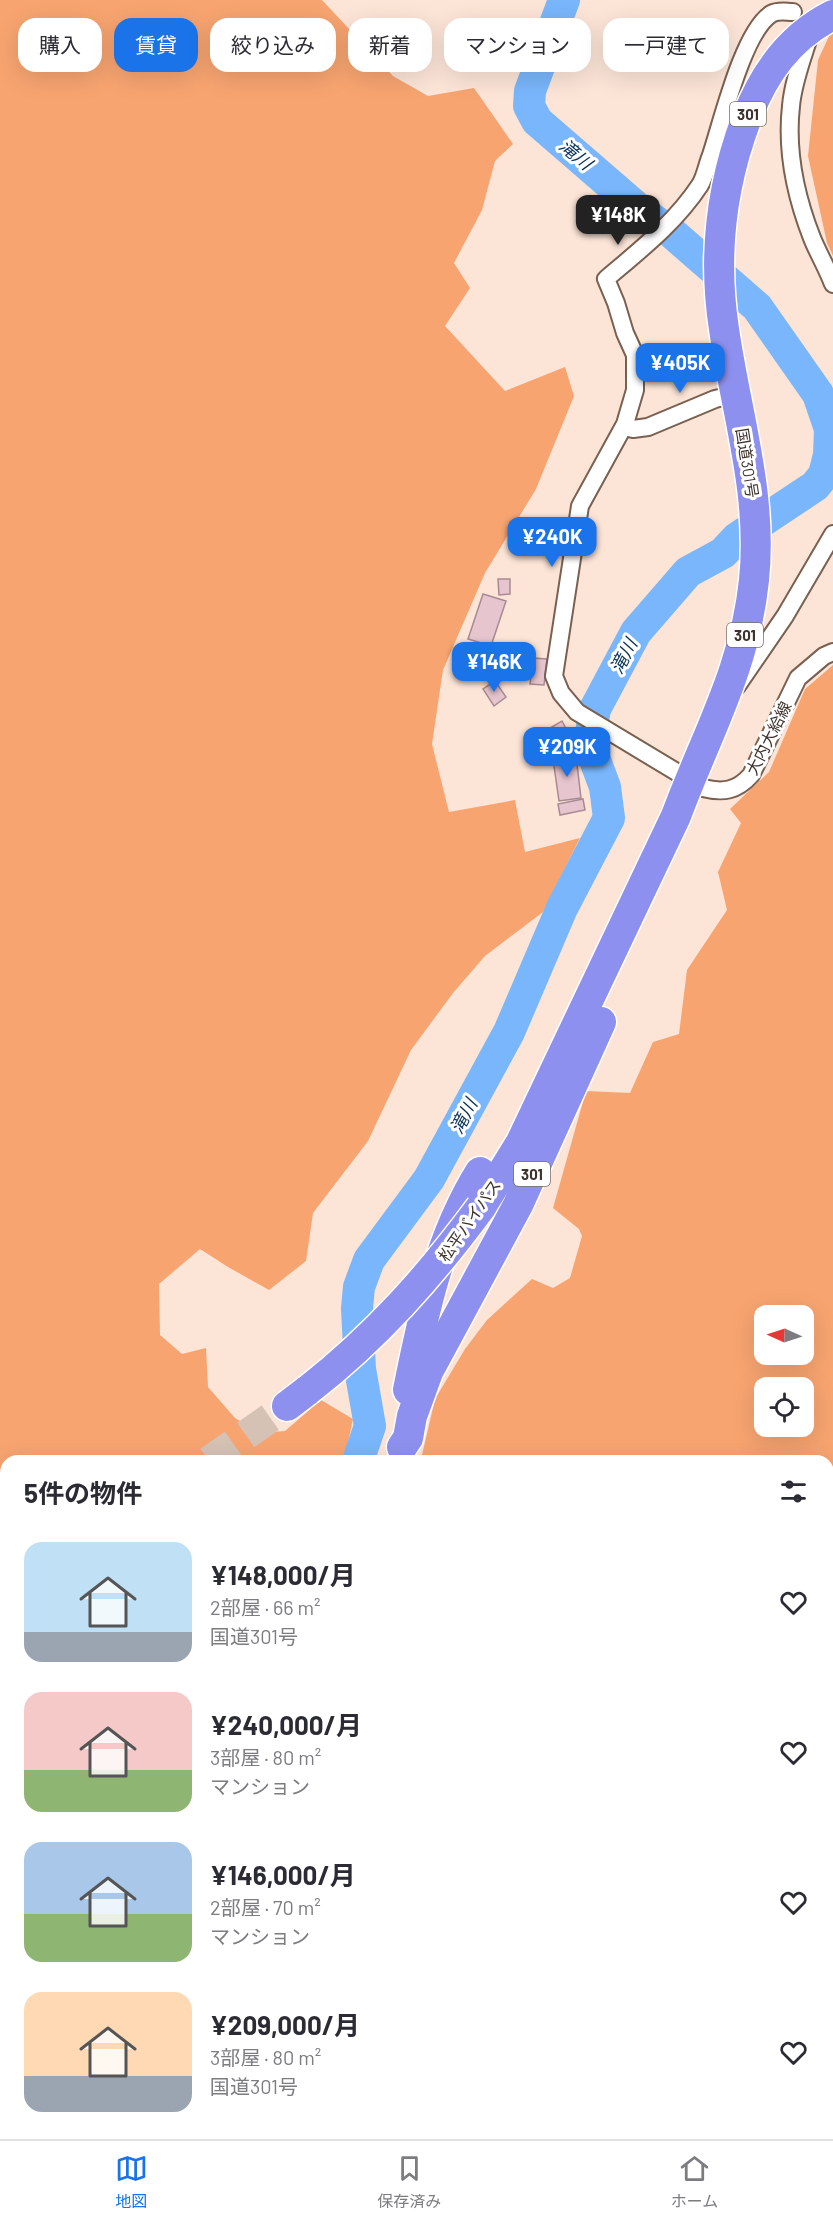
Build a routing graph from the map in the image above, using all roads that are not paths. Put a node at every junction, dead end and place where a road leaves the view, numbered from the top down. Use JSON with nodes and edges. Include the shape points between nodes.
{"nodes":[{"id":1,"x":813,"y":18,"type":"edge"},
{"id":2,"x":833,"y":284,"type":"edge"},
{"id":3,"x":736,"y":394,"type":"junction"},
{"id":4,"x":624,"y":427,"type":"junction"},
{"id":5,"x":833,"y":534,"type":"edge"},
{"id":6,"x":833,"y":652,"type":"edge"},
{"id":7,"x":728,"y":691,"type":"junction"},
{"id":8,"x":689,"y":780,"type":"junction"},
{"id":9,"x":639,"y":893,"type":"junction"},
{"id":10,"x":623,"y":927,"type":"junction"},
{"id":11,"x":298,"y":1398,"type":"tunnel mouth"},
{"id":12,"x":402,"y":1454,"type":"edge"}],
"edges":[{"from":1,"to":2,"type":"street","via":[[791,104],[790,142],[802,209]]},
{"from":1,"to":3,"type":"highway","name":"国道301号","number":"301","via":[[759,88],[724,192],[719,282]]},
{"from":1,"to":4,"type":"street","name":"大内大給線","via":[[778,11],[753,35],[702,182],[674,220],[606,279],[635,355],[635,390]]},
{"from":3,"to":4,"type":"street","via":[[648,427]]},
{"from":3,"to":7,"type":"highway","name":"国道301号","number":"301","via":[[753,482],[756,548],[750,611]]},
{"from":4,"to":8,"type":"street","name":"大内大給線","via":[[580,506],[554,676],[561,693],[577,712]]},
{"from":5,"to":7,"type":"street","via":[[740,684]]},
{"from":6,"to":8,"type":"street","name":"大内大給線","via":[[798,678],[745,783],[724,792],[703,788]]},
{"from":7,"to":8,"type":"highway","name":"国道301号","number":"301"},
{"from":8,"to":9,"type":"highway","name":"国道301号","number":"301"},
{"from":9,"to":10,"type":"highway","name":"松平バイパス","number":"301"},
{"from":9,"to":12,"type":"highway","number":"301","via":[[639,928],[604,1017],[518,1205],[428,1372]]},
{"from":10,"to":11,"type":"highway","name":"松平バイパス","number":"301","bridge":true,"via":[[520,1142],[481,1207],[448,1252],[369,1340]]},
{"from":10,"to":12,"type":"highway","number":"301","via":[[605,934],[596,943],[533,1077],[457,1214],[432,1280],[400,1428]]}]}
